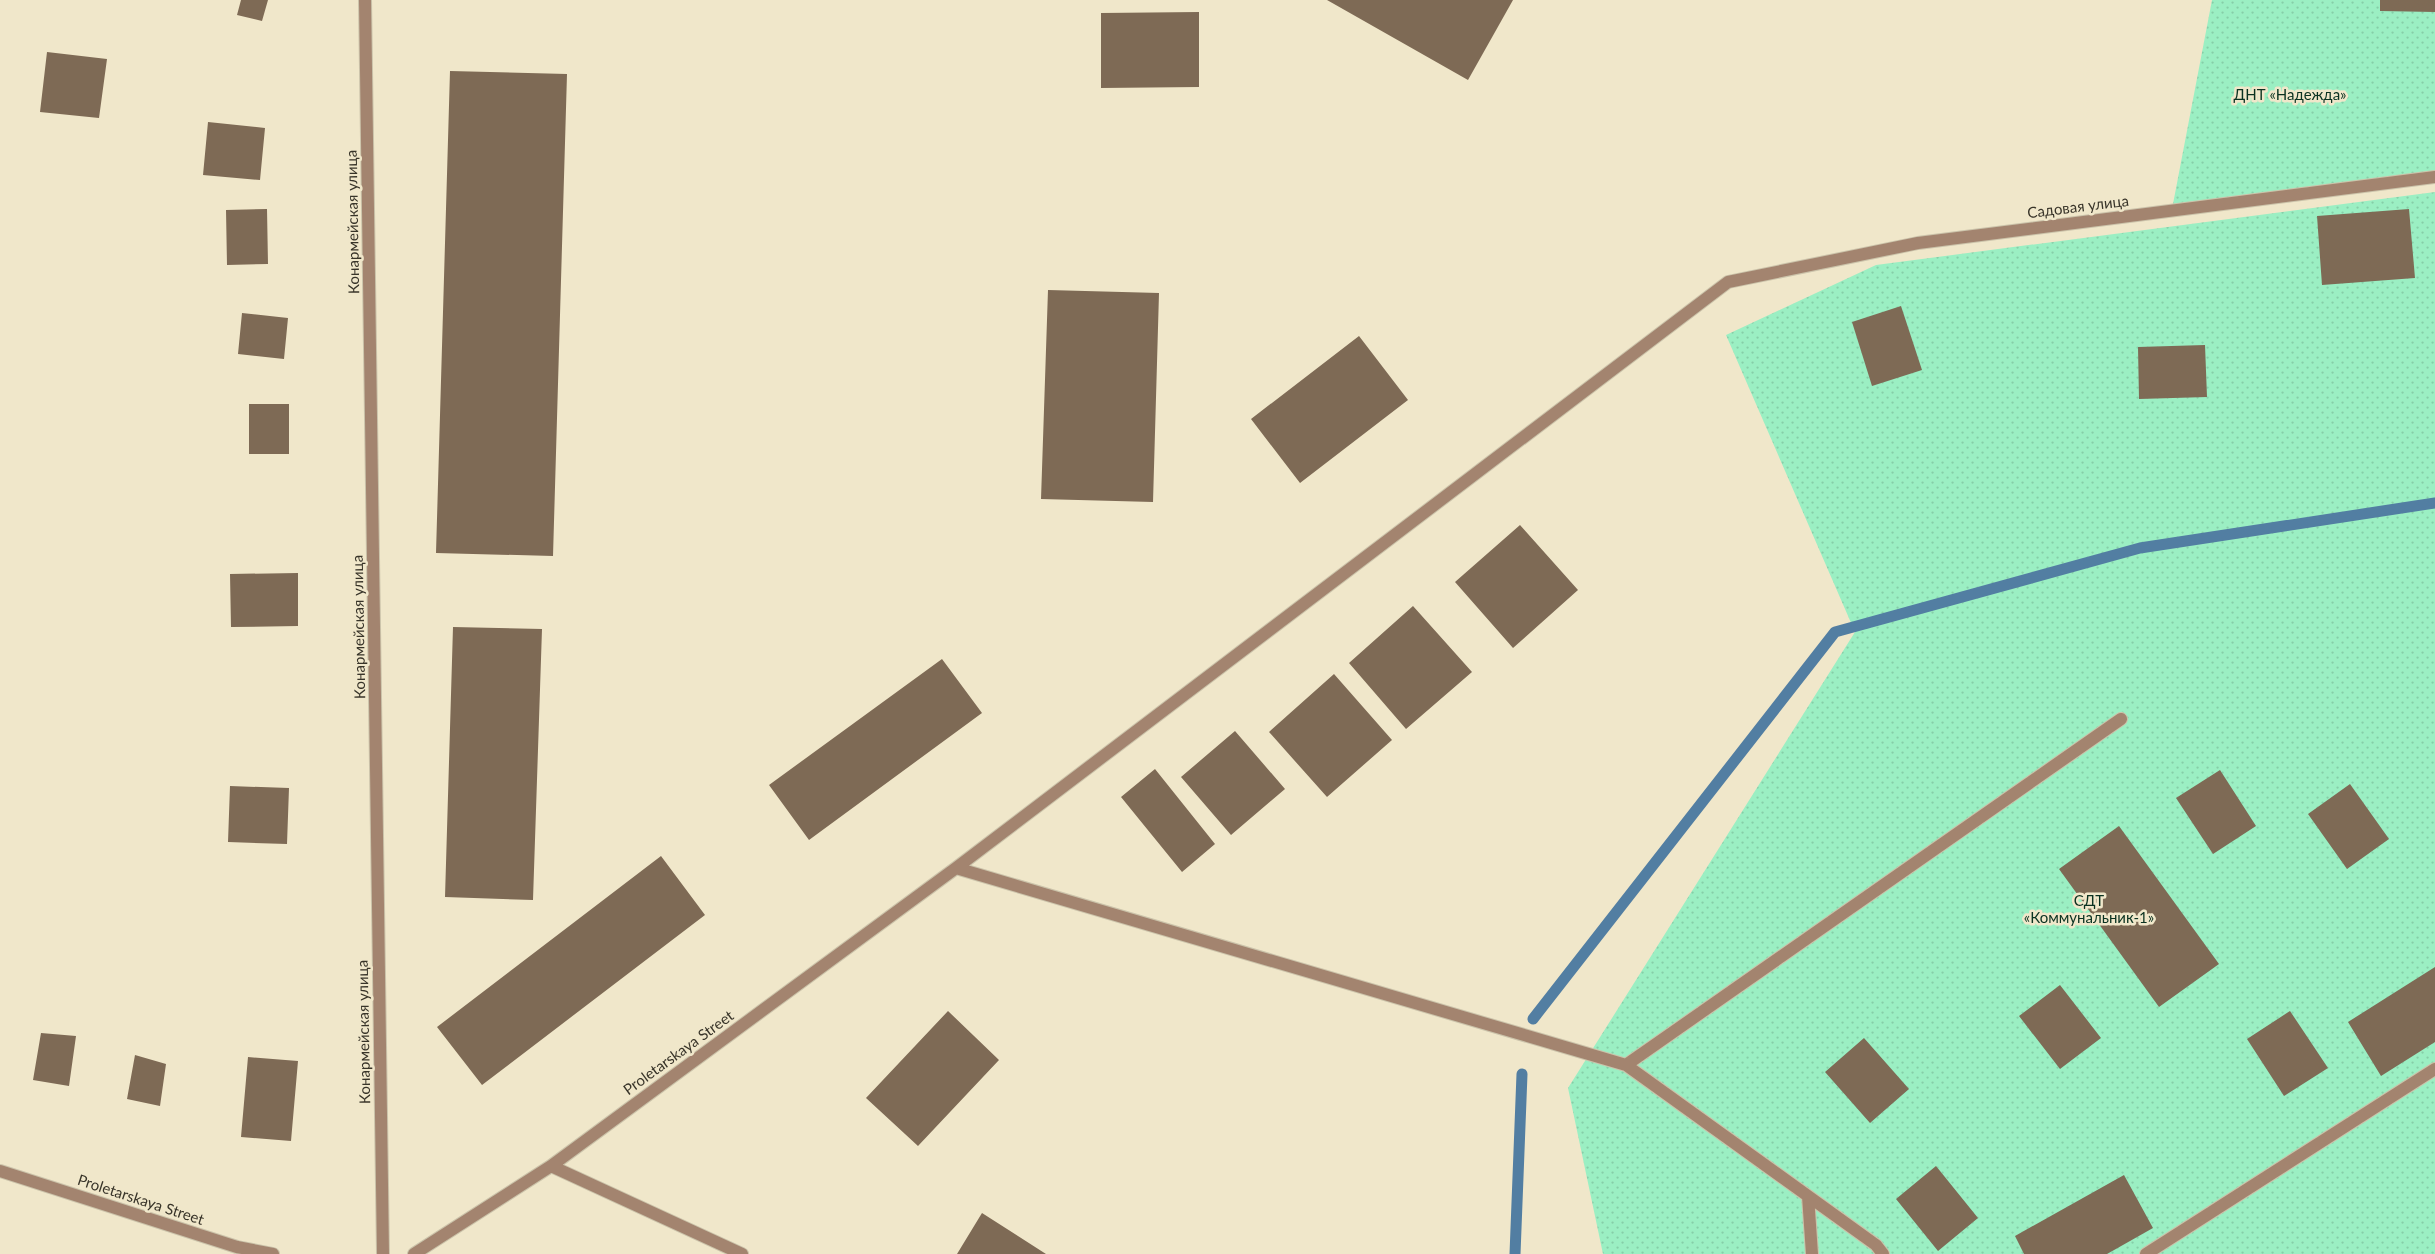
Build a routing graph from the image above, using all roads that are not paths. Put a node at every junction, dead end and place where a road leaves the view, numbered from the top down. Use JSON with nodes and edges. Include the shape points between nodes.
{"nodes":[{"id":1,"x":365,"y":0,"type":"edge"},
{"id":2,"x":2435,"y":177,"type":"edge"},
{"id":3,"x":1728,"y":282,"type":"joint"},
{"id":4,"x":2121,"y":718,"type":"dead end"},
{"id":5,"x":956,"y":868,"type":"junction"},
{"id":6,"x":1626,"y":1065,"type":"junction"},
{"id":7,"x":2435,"y":1069,"type":"edge"},
{"id":8,"x":551,"y":1166,"type":"junction"},
{"id":9,"x":0,"y":1171,"type":"edge"},
{"id":10,"x":1808,"y":1196,"type":"junction"},
{"id":11,"x":273,"y":1254,"type":"edge"},
{"id":12,"x":383,"y":1254,"type":"edge"},
{"id":13,"x":414,"y":1254,"type":"edge"},
{"id":14,"x":742,"y":1254,"type":"edge"},
{"id":15,"x":1812,"y":1254,"type":"edge"},
{"id":16,"x":1883,"y":1254,"type":"edge"},
{"id":17,"x":2146,"y":1254,"type":"edge"}],
"edges":[{"from":1,"to":12,"type":"street","name":"Конармейская улица"},
{"from":2,"to":3,"type":"street","name":"Садовая улица","via":[[1918,243]]},
{"from":3,"to":5,"type":"street","name":"Proletarskaya Street"},
{"from":4,"to":6,"type":"street"},
{"from":5,"to":6,"type":"street"},
{"from":5,"to":8,"type":"street","name":"Proletarskaya Street"},
{"from":6,"to":10,"type":"street"},
{"from":7,"to":17,"type":"street"},
{"from":8,"to":13,"type":"street","name":"Proletarskaya Street"},
{"from":8,"to":14,"type":"street"},
{"from":9,"to":11,"type":"street","name":"Proletarskaya Street","via":[[237,1248]]},
{"from":10,"to":15,"type":"street"},
{"from":10,"to":16,"type":"street","via":[[1876,1245]]}]}
